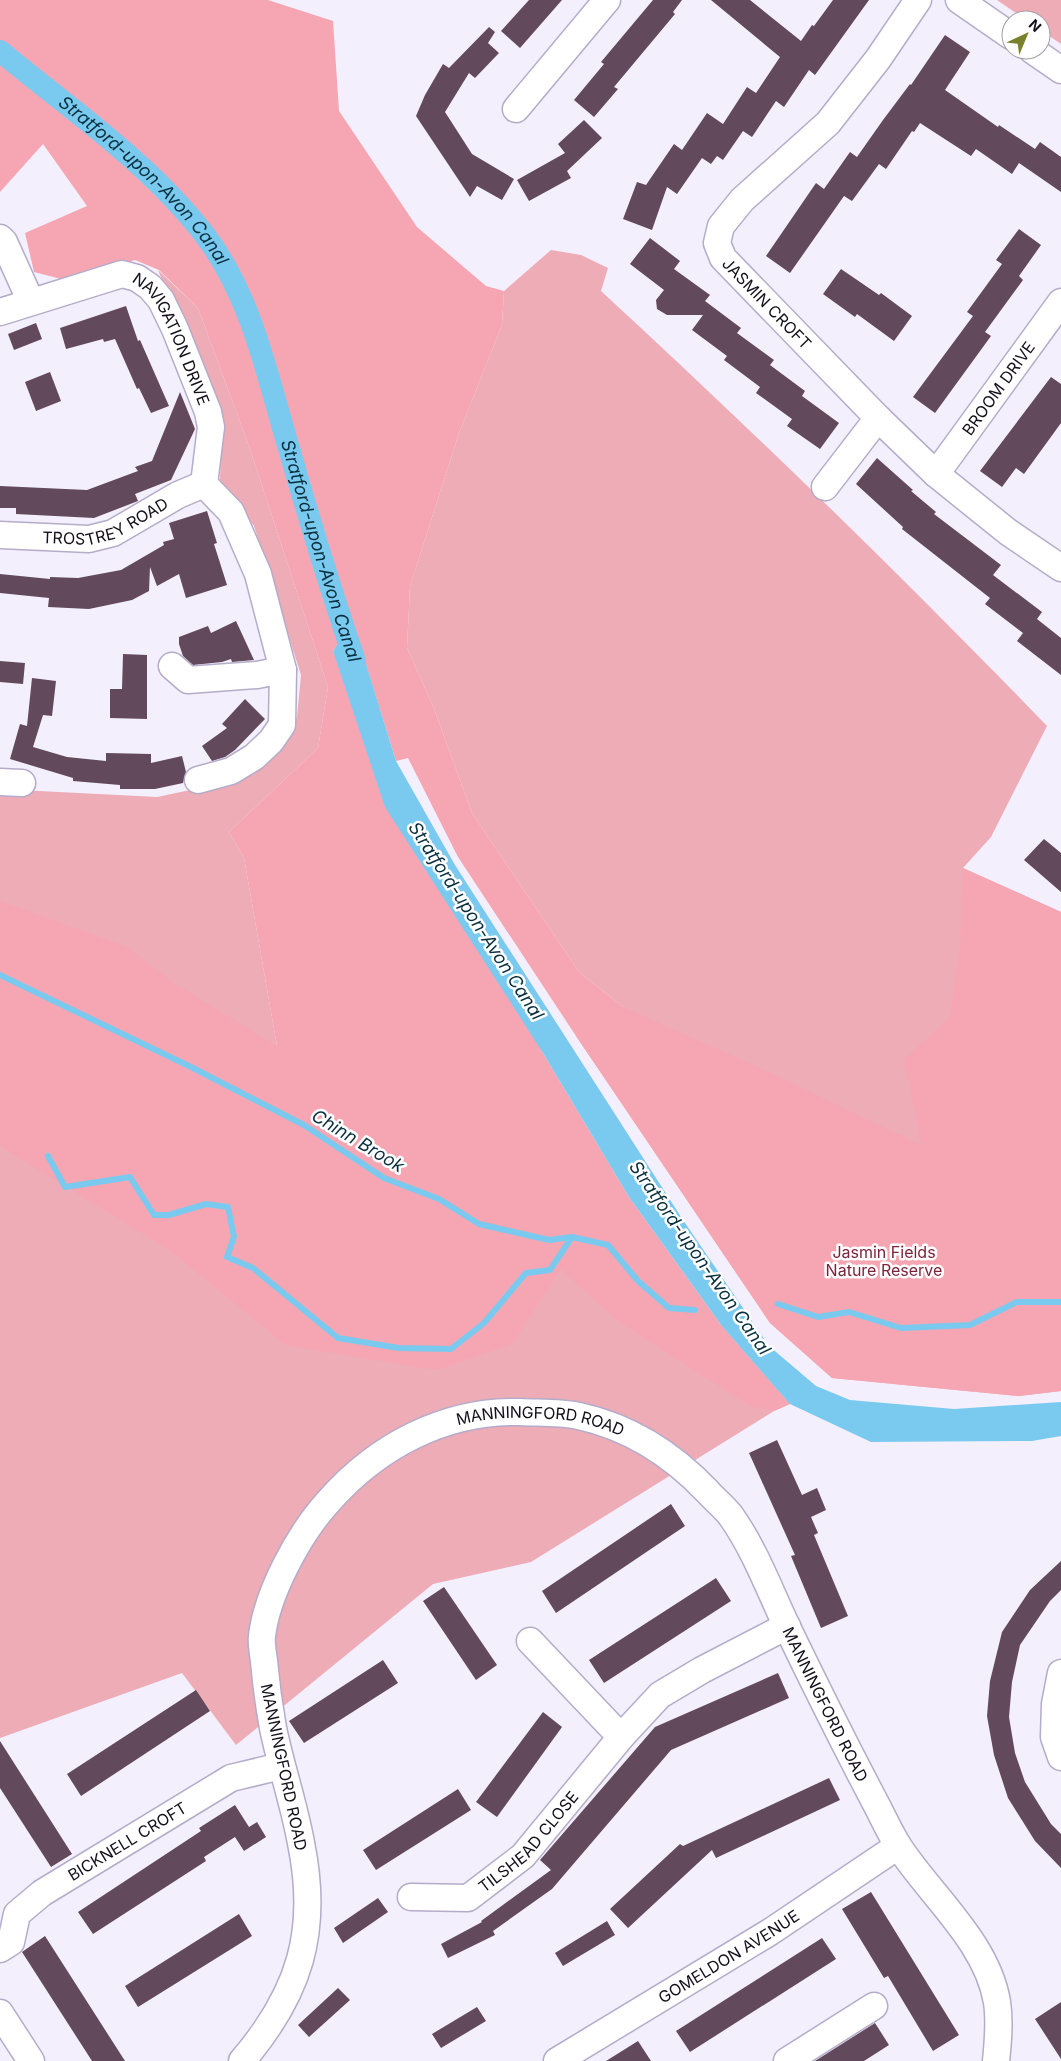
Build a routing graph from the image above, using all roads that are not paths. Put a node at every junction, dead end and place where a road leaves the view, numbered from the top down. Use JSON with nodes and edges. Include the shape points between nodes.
{"nodes":[{"id":1,"x":607,"y":0,"type":"edge"},
{"id":2,"x":918,"y":0,"type":"edge"},
{"id":3,"x":960,"y":0,"type":"edge"},
{"id":4,"x":1001,"y":29,"type":"edge"},
{"id":5,"x":1046,"y":60,"type":"edge"},
{"id":6,"x":1061,"y":70,"type":"edge"},
{"id":7,"x":516,"y":109,"type":"dead end"},
{"id":8,"x":0,"y":238,"type":"edge"},
{"id":9,"x":31,"y":302,"type":"junction"},
{"id":10,"x":1061,"y":302,"type":"edge"},
{"id":11,"x":0,"y":312,"type":"edge"},
{"id":12,"x":878,"y":418,"type":"junction"},
{"id":13,"x":936,"y":474,"type":"junction"},
{"id":14,"x":204,"y":484,"type":"junction"},
{"id":15,"x":825,"y":487,"type":"dead end"},
{"id":16,"x":0,"y":535,"type":"edge"},
{"id":17,"x":1061,"y":568,"type":"edge"},
{"id":18,"x":172,"y":666,"type":"dead end"},
{"id":19,"x":283,"y":670,"type":"junction"},
{"id":20,"x":198,"y":780,"type":"dead end"},
{"id":21,"x":787,"y":1626,"type":"junction"},
{"id":22,"x":530,"y":1641,"type":"dead end"},
{"id":23,"x":1061,"y":1673,"type":"edge"},
{"id":24,"x":621,"y":1737,"type":"junction"},
{"id":25,"x":1061,"y":1757,"type":"edge"},
{"id":26,"x":281,"y":1766,"type":"junction"},
{"id":27,"x":898,"y":1846,"type":"junction"},
{"id":28,"x":411,"y":1897,"type":"dead end"},
{"id":29,"x":0,"y":1949,"type":"edge"},
{"id":30,"x":874,"y":2006,"type":"dead end"},
{"id":31,"x":0,"y":2013,"type":"edge"},
{"id":32,"x":32,"y":2061,"type":"edge"},
{"id":33,"x":242,"y":2061,"type":"edge"},
{"id":34,"x":557,"y":2061,"type":"edge"},
{"id":35,"x":787,"y":2061,"type":"edge"},
{"id":36,"x":996,"y":2061,"type":"edge"}],
"edges":[{"from":1,"to":7,"type":"street"},
{"from":2,"to":12,"type":"street","name":"JASMIN CROFT","via":[[878,59],[828,123],[742,200],[721,226],[717,243],[723,258]]},
{"from":3,"to":4,"type":"street"},
{"from":5,"to":6,"type":"street"},
{"from":8,"to":9,"type":"street"},
{"from":9,"to":11,"type":"street","name":"NAVIGATION DRIVE"},
{"from":9,"to":14,"type":"street","name":"NAVIGATION DRIVE","via":[[122,274],[137,278],[150,287],[161,300],[175,329],[208,412],[211,427]]},
{"from":10,"to":13,"type":"street","name":"BROOM DRIVE"},
{"from":12,"to":13,"type":"street","name":"JASMIN CROFT"},
{"from":12,"to":15,"type":"street"},
{"from":13,"to":17,"type":"street","name":"JASMIN CROFT","via":[[1008,532]]},
{"from":14,"to":16,"type":"street","name":"TROSTREY ROAD","via":[[178,495],[113,533],[89,540]]},
{"from":14,"to":19,"type":"street","via":[[231,512],[258,574]]},
{"from":18,"to":19,"type":"street","via":[[188,680]]},
{"from":19,"to":20,"type":"street","via":[[282,725],[271,741],[254,757],[231,771]]},
{"from":21,"to":24,"type":"street","name":"TILSHEAD CLOSE","via":[[660,1696]]},
{"from":21,"to":26,"type":"street","name":"MANNINGFORD ROAD","via":[[730,1514],[688,1471],[664,1453],[603,1422],[576,1416],[498,1411],[456,1418],[415,1434],[383,1452],[354,1476],[328,1502],[283,1568],[262,1638],[268,1703]]},
{"from":21,"to":27,"type":"street","name":"MANNINGFORD ROAD"},
{"from":22,"to":24,"type":"street"},
{"from":23,"to":25,"type":"street","via":[[1055,1704],[1054,1737]]},
{"from":24,"to":28,"type":"street","name":"TILSHEAD CLOSE","via":[[523,1856],[468,1898]]},
{"from":26,"to":29,"type":"street","name":"BICKNELL CROFT","via":[[230,1778],[42,1893],[17,1914],[11,1942]]},
{"from":26,"to":33,"type":"street","name":"MANNINGFORD ROAD","via":[[302,1843],[309,1906],[305,1944],[292,1986],[274,2018]]},
{"from":27,"to":34,"type":"street","name":"GOMELDON AVENUE","via":[[770,1932]]},
{"from":27,"to":36,"type":"street","name":"MANNINGFORD ROAD","via":[[964,1930],[993,1986],[999,2039]]},
{"from":30,"to":35,"type":"street"},
{"from":31,"to":32,"type":"street"}]}
